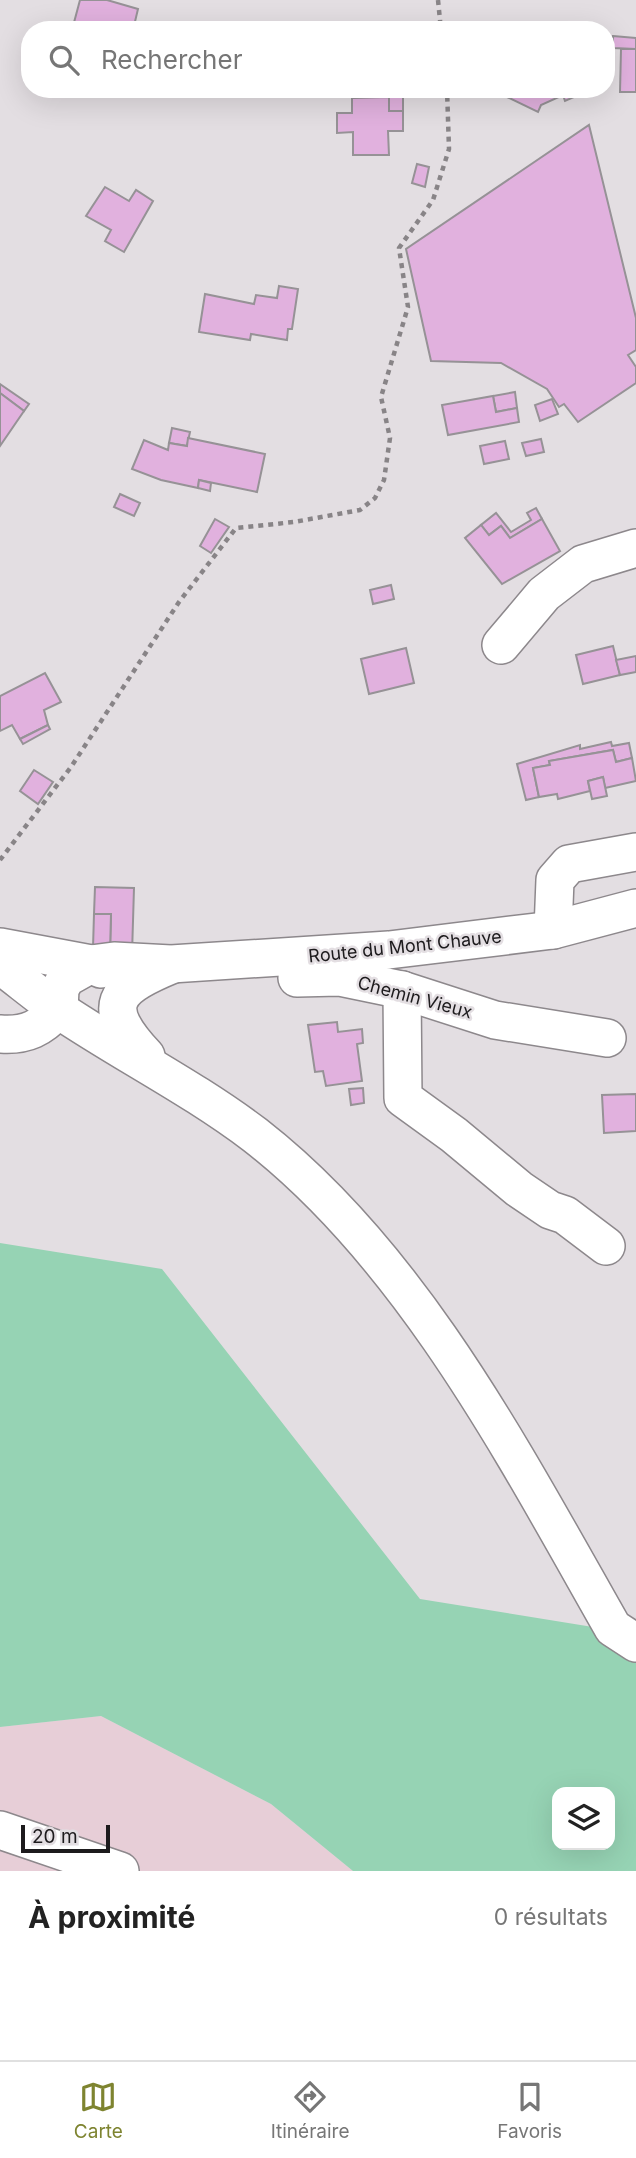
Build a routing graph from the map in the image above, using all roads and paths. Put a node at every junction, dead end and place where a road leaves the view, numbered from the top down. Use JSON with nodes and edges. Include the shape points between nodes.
{"nodes":[{"id":1,"x":438,"y":0,"type":"edge"},
{"id":2,"x":440,"y":21,"type":"edge"},
{"id":3,"x":447,"y":98,"type":"edge"},
{"id":4,"x":636,"y":548,"type":"edge"},
{"id":5,"x":501,"y":645,"type":"dead end"},
{"id":6,"x":636,"y":852,"type":"edge"},
{"id":7,"x":0,"y":860,"type":"edge"},
{"id":8,"x":636,"y":908,"type":"edge"},
{"id":9,"x":553,"y":930,"type":"junction"},
{"id":10,"x":0,"y":947,"type":"edge"},
{"id":11,"x":181,"y":963,"type":"junction"},
{"id":12,"x":91,"y":964,"type":"junction"},
{"id":13,"x":0,"y":965,"type":"edge"},
{"id":14,"x":402,"y":990,"type":"junction"},
{"id":15,"x":119,"y":997,"type":"junction"},
{"id":16,"x":59,"y":1010,"type":"junction"},
{"id":17,"x":0,"y":1034,"type":"edge"},
{"id":18,"x":607,"y":1038,"type":"dead end"},
{"id":19,"x":159,"y":1070,"type":"junction"},
{"id":20,"x":606,"y":1246,"type":"dead end"},
{"id":21,"x":636,"y":1643,"type":"edge"},
{"id":22,"x":0,"y":1830,"type":"edge"},
{"id":23,"x":120,"y":1871,"type":"edge"}],
"edges":[{"from":1,"to":2,"type":"path"},
{"from":3,"to":7,"type":"path","via":[[449,149],[433,200],[398,248],[408,307],[381,397],[390,438],[384,480],[375,498],[360,510],[236,528],[179,602],[71,766]]},
{"from":4,"to":5,"type":"street","via":[[583,564],[544,594]]},
{"from":6,"to":9,"type":"street","via":[[569,864],[555,880]]},
{"from":8,"to":9,"type":"street","name":"Route du Mont Chauve"},
{"from":9,"to":11,"type":"street","name":"Route du Mont Chauve","via":[[389,950]]},
{"from":10,"to":12,"type":"street","name":"Route du Mont Chauve"},
{"from":11,"to":12,"type":"street","name":"Route du Mont Chauve"},
{"from":11,"to":14,"type":"street","name":"Chemin Vieux","via":[[194,976],[214,980],[339,977]]},
{"from":11,"to":15,"type":"street","via":[[145,976]]},
{"from":12,"to":15,"type":"street","via":[[102,970]]},
{"from":12,"to":16,"type":"street","via":[[66,978],[60,989]]},
{"from":13,"to":16,"type":"street"},
{"from":14,"to":18,"type":"street","name":"Chemin Vieux","via":[[495,1020]]},
{"from":14,"to":20,"type":"street","via":[[403,1098],[519,1189]]},
{"from":15,"to":16,"type":"street"},
{"from":15,"to":19,"type":"street","via":[[128,1036]]},
{"from":16,"to":17,"type":"street","via":[[39,1029]]},
{"from":16,"to":19,"type":"street"},
{"from":19,"to":21,"type":"street","via":[[255,1136],[332,1205],[394,1279],[464,1376],[613,1628]]},
{"from":22,"to":23,"type":"street"}]}
